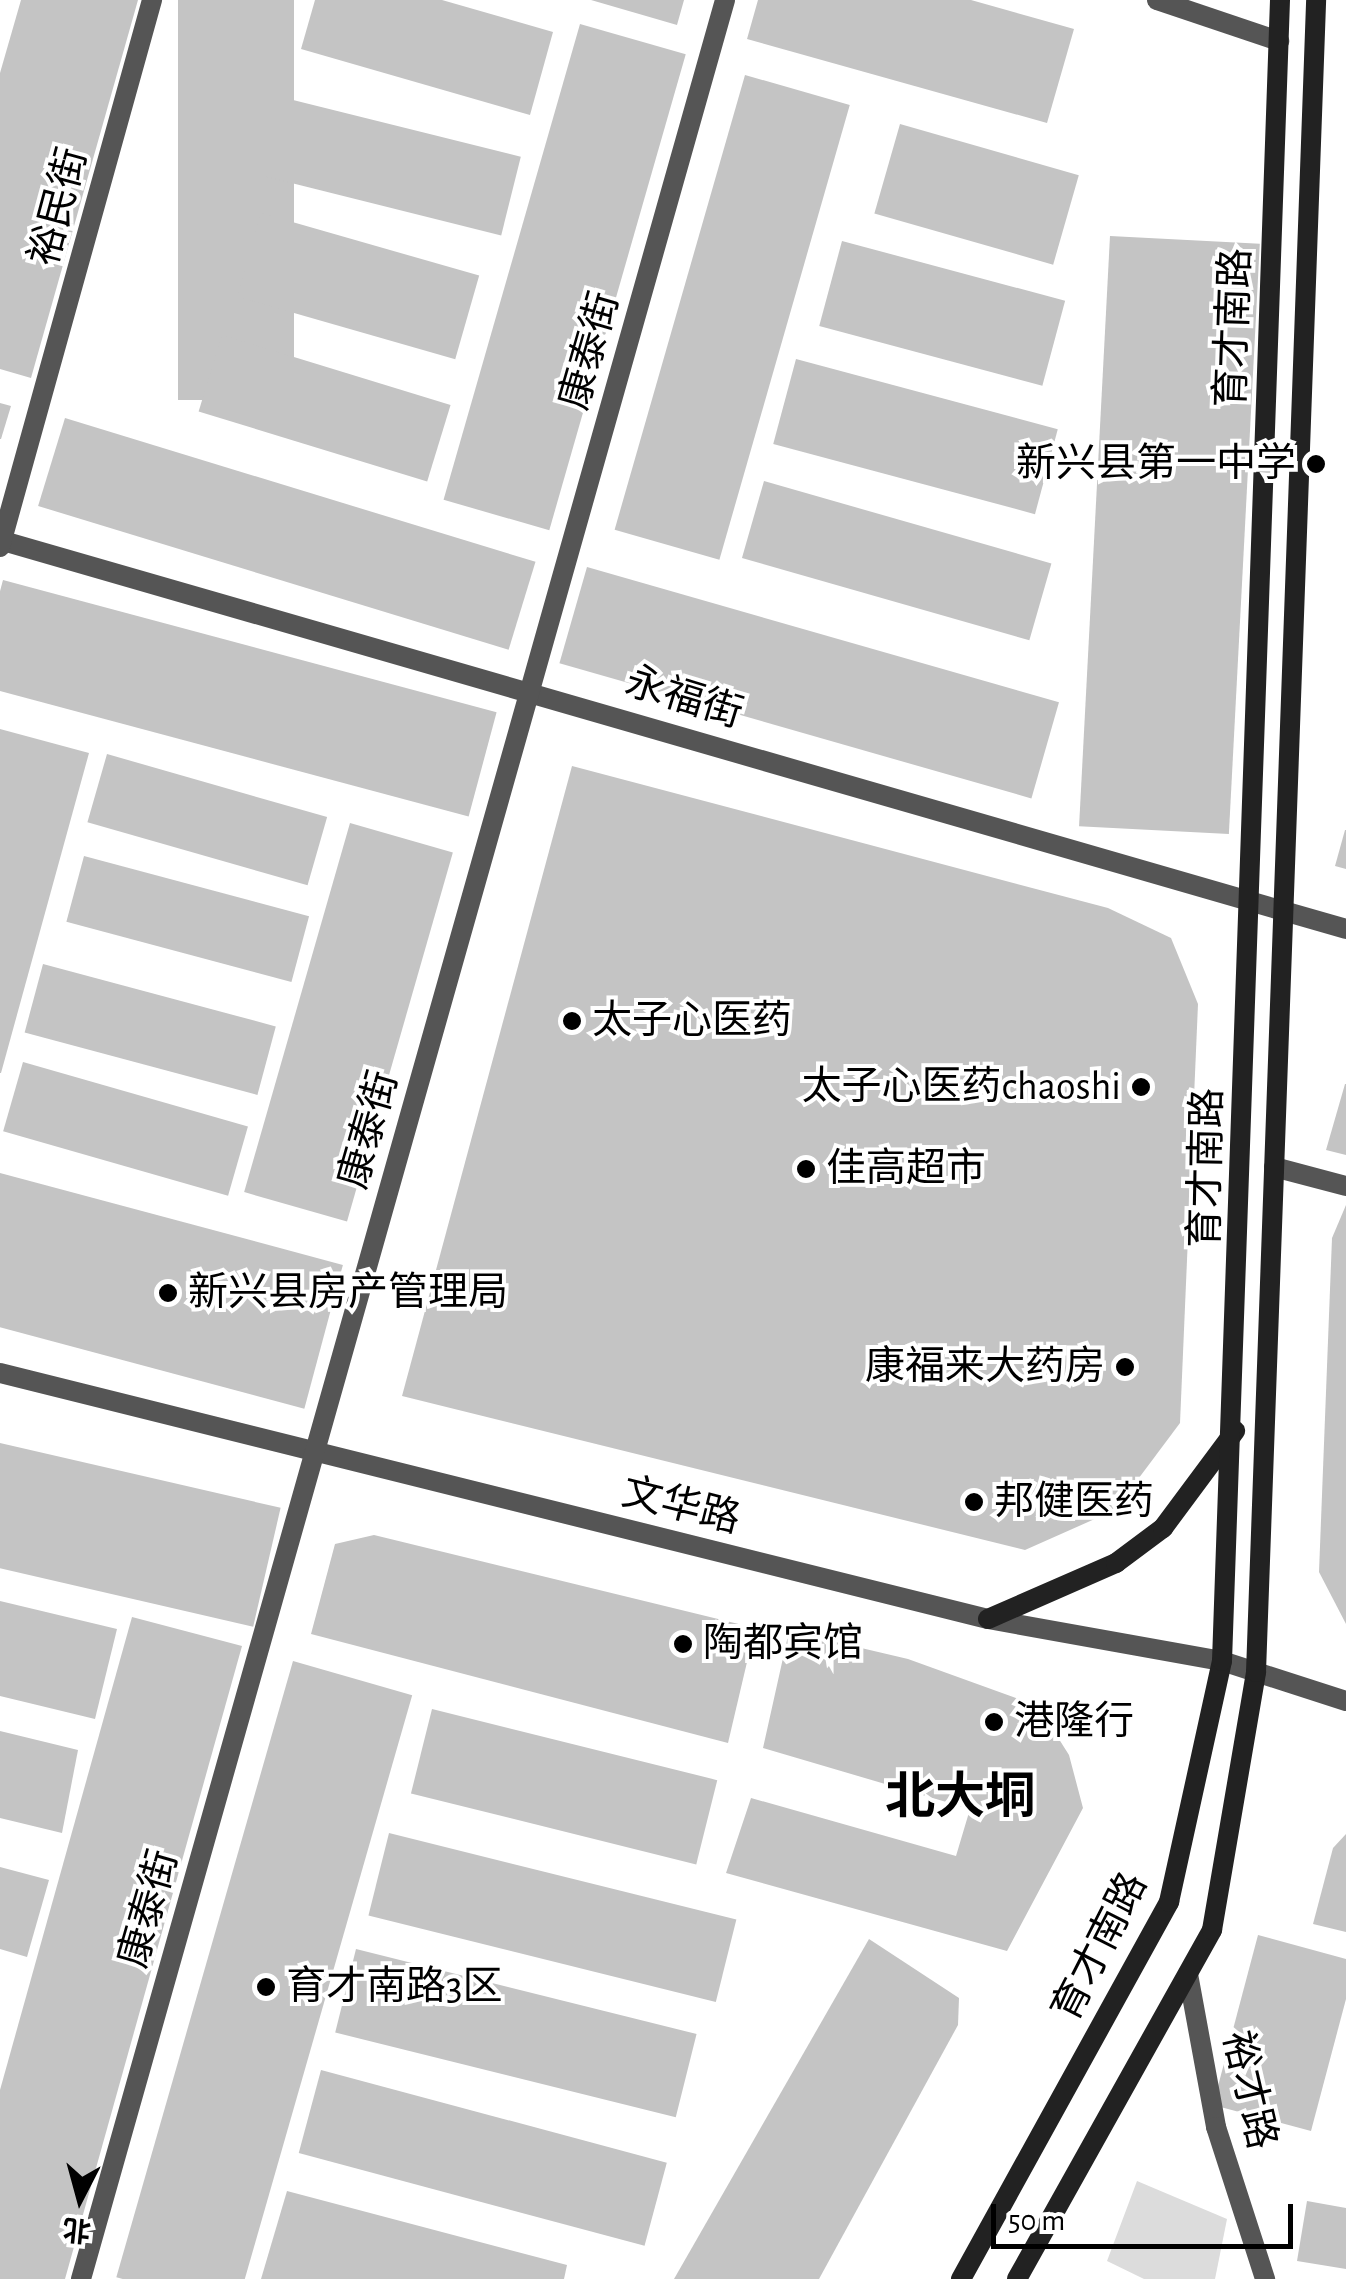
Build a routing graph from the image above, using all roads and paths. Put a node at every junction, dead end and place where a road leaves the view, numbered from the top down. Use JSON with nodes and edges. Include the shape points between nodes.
{"nodes":[{"id":1,"x":152,"y":0,"type":"edge"},
{"id":2,"x":726,"y":0,"type":"edge"},
{"id":3,"x":1157,"y":0,"type":"edge"},
{"id":4,"x":1280,"y":0,"type":"edge"},
{"id":5,"x":1316,"y":0,"type":"edge"},
{"id":6,"x":1278,"y":41,"type":"junction"},
{"id":7,"x":1,"y":543,"type":"edge"},
{"id":8,"x":530,"y":689,"type":"junction"},
{"id":9,"x":1249,"y":902,"type":"junction"},
{"id":10,"x":1284,"y":912,"type":"junction"},
{"id":11,"x":1346,"y":929,"type":"edge"},
{"id":12,"x":1274,"y":1167,"type":"junction"},
{"id":13,"x":1346,"y":1186,"type":"edge"},
{"id":14,"x":0,"y":1372,"type":"edge"},
{"id":15,"x":1236,"y":1429,"type":"junction"},
{"id":16,"x":315,"y":1450,"type":"junction"},
{"id":17,"x":988,"y":1619,"type":"junction"},
{"id":18,"x":1222,"y":1661,"type":"junction"},
{"id":19,"x":1256,"y":1672,"type":"junction"},
{"id":20,"x":1346,"y":1701,"type":"edge"},
{"id":21,"x":1188,"y":1974,"type":"junction"},
{"id":22,"x":80,"y":2279,"type":"edge"},
{"id":23,"x":961,"y":2279,"type":"edge"},
{"id":24,"x":1017,"y":2279,"type":"edge"},
{"id":25,"x":1265,"y":2279,"type":"edge"}],
"edges":[{"from":1,"to":7,"type":"street","name":"裕民街"},
{"from":2,"to":8,"type":"street","name":"康泰街"},
{"from":3,"to":6,"type":"street"},
{"from":4,"to":6,"type":"street","name":"育才南路"},
{"from":5,"to":10,"type":"street","name":"育才南路"},
{"from":6,"to":9,"type":"street","name":"育才南路"},
{"from":7,"to":8,"type":"street","name":"永福街"},
{"from":8,"to":9,"type":"street","name":"永福街"},
{"from":8,"to":16,"type":"street","name":"康泰街"},
{"from":9,"to":10,"type":"street","name":"永福街"},
{"from":9,"to":15,"type":"street","name":"育才南路"},
{"from":10,"to":11,"type":"street","name":"永福街"},
{"from":10,"to":12,"type":"street","name":"育才南路"},
{"from":12,"to":13,"type":"street"},
{"from":12,"to":19,"type":"street","name":"育才南路"},
{"from":14,"to":16,"type":"street","name":"文华路"},
{"from":15,"to":17,"type":"street","via":[[1163,1528],[1116,1563]]},
{"from":15,"to":18,"type":"street","name":"育才南路"},
{"from":16,"to":17,"type":"street","name":"文华路"},
{"from":16,"to":22,"type":"street","name":"康泰街"},
{"from":17,"to":18,"type":"street","name":"文华路"},
{"from":18,"to":19,"type":"street","name":"文华路"},
{"from":18,"to":23,"type":"street","name":"育才南路","via":[[1169,1902]]},
{"from":19,"to":20,"type":"street","name":"文华路"},
{"from":19,"to":21,"type":"street","name":"育才南路","via":[[1212,1930]]},
{"from":21,"to":24,"type":"street","name":"育才南路"},
{"from":21,"to":25,"type":"street","name":"裕才路","via":[[1216,2127]]}]}
